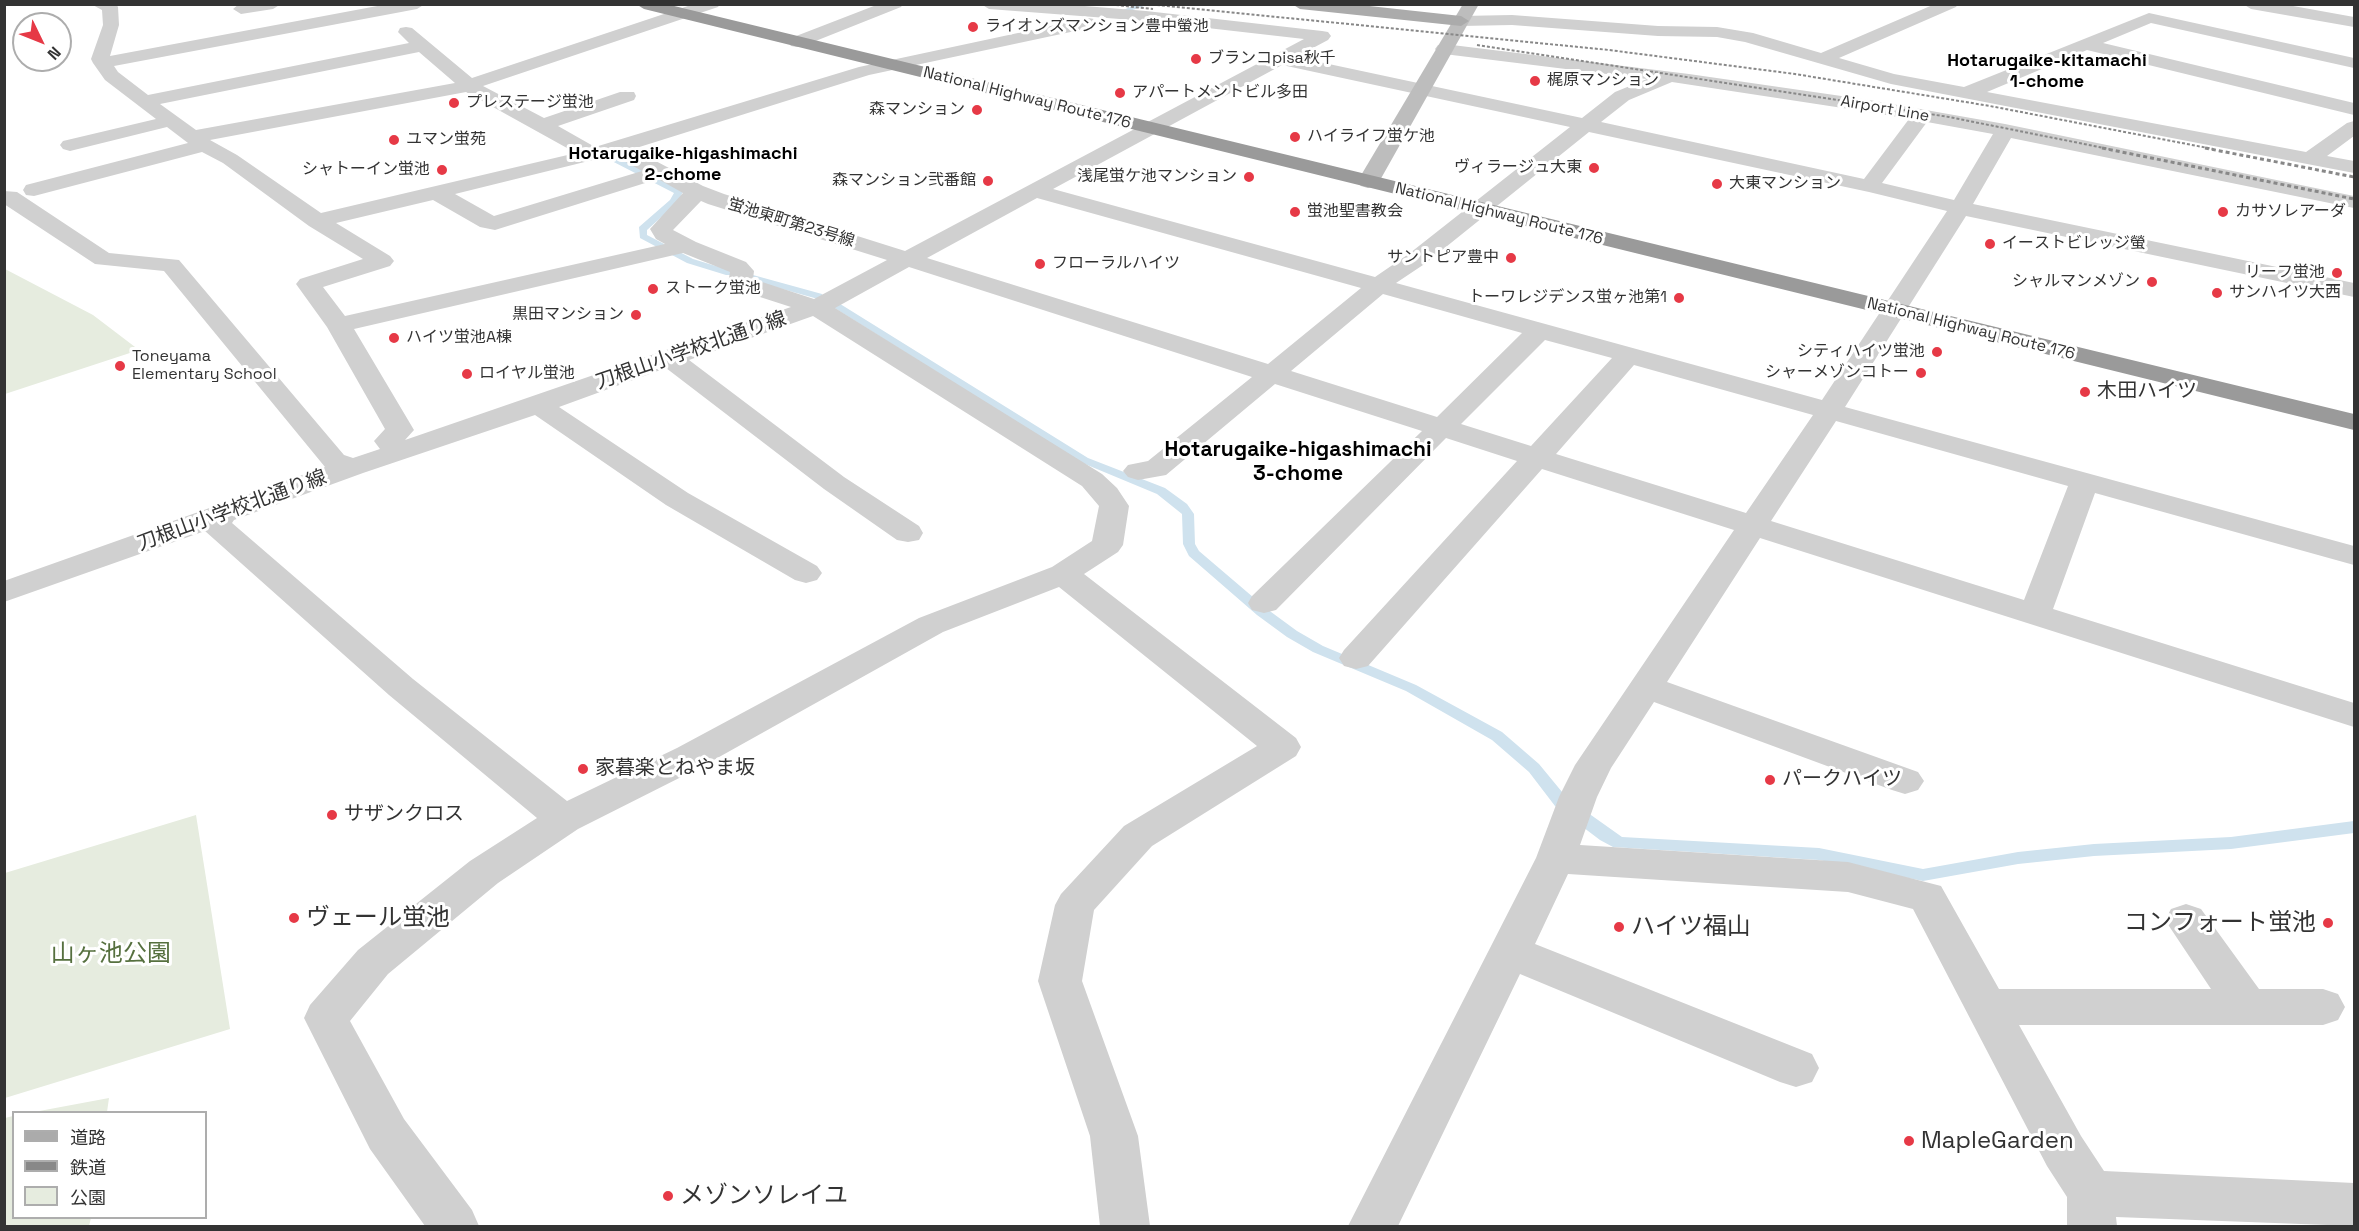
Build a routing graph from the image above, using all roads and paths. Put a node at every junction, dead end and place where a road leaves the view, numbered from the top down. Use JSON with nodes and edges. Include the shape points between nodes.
{"nodes":[{"id":1,"x":99,"y":4,"type":"edge"},
{"id":2,"x":273,"y":4,"type":"edge"},
{"id":3,"x":417,"y":4,"type":"edge"},
{"id":4,"x":644,"y":4,"type":"edge"},
{"id":5,"x":712,"y":4,"type":"edge"},
{"id":6,"x":895,"y":4,"type":"edge"},
{"id":7,"x":989,"y":4,"type":"edge"},
{"id":8,"x":1300,"y":4,"type":"edge"},
{"id":9,"x":1471,"y":4,"type":"edge"},
{"id":10,"x":1950,"y":4,"type":"edge"},
{"id":11,"x":2251,"y":4,"type":"edge"},
{"id":12,"x":380,"y":8,"type":"edge"},
{"id":13,"x":241,"y":9,"type":"dead end"},
{"id":14,"x":1640,"y":13,"type":"dead end"},
{"id":15,"x":681,"y":14,"type":"junction"},
{"id":16,"x":1125,"y":15,"type":"junction"},
{"id":17,"x":1461,"y":21,"type":"junction"},
{"id":18,"x":2355,"y":22,"type":"edge"},
{"id":19,"x":1630,"y":29,"type":"junction"},
{"id":20,"x":797,"y":42,"type":"junction"},
{"id":21,"x":2086,"y":44,"type":"junction"},
{"id":22,"x":422,"y":46,"type":"junction"},
{"id":23,"x":1444,"y":49,"type":"junction"},
{"id":24,"x":1279,"y":59,"type":"junction"},
{"id":25,"x":1822,"y":59,"type":"junction"},
{"id":26,"x":102,"y":63,"type":"junction"},
{"id":27,"x":2355,"y":63,"type":"edge"},
{"id":28,"x":894,"y":66,"type":"junction"},
{"id":29,"x":1670,"y":77,"type":"junction"},
{"id":30,"x":469,"y":85,"type":"junction"},
{"id":31,"x":1423,"y":91,"type":"junction"},
{"id":32,"x":1967,"y":93,"type":"junction"},
{"id":33,"x":627,"y":96,"type":"dead end"},
{"id":34,"x":146,"y":101,"type":"junction"},
{"id":35,"x":2355,"y":109,"type":"edge"},
{"id":36,"x":1922,"y":115,"type":"junction"},
{"id":37,"x":170,"y":121,"type":"junction"},
{"id":38,"x":543,"y":125,"type":"junction"},
{"id":39,"x":1586,"y":126,"type":"junction"},
{"id":40,"x":2355,"y":127,"type":"edge"},
{"id":41,"x":1150,"y":129,"type":"junction"},
{"id":42,"x":2005,"y":130,"type":"junction"},
{"id":43,"x":199,"y":141,"type":"junction"},
{"id":44,"x":70,"y":145,"type":"dead end"},
{"id":45,"x":614,"y":147,"type":"junction"},
{"id":46,"x":592,"y":154,"type":"junction"},
{"id":47,"x":2310,"y":158,"type":"junction"},
{"id":48,"x":2355,"y":167,"type":"edge"},
{"id":49,"x":652,"y":174,"type":"junction"},
{"id":50,"x":512,"y":175,"type":"junction"},
{"id":51,"x":1368,"y":182,"type":"junction"},
{"id":52,"x":1869,"y":186,"type":"junction"},
{"id":53,"x":33,"y":190,"type":"dead end"},
{"id":54,"x":695,"y":191,"type":"junction"},
{"id":55,"x":1037,"y":191,"type":"junction"},
{"id":56,"x":437,"y":193,"type":"junction"},
{"id":57,"x":4,"y":198,"type":"edge"},
{"id":58,"x":564,"y":202,"type":"junction"},
{"id":59,"x":2355,"y":202,"type":"edge"},
{"id":60,"x":1960,"y":208,"type":"junction"},
{"id":61,"x":1479,"y":209,"type":"junction"},
{"id":62,"x":317,"y":221,"type":"junction"},
{"id":63,"x":674,"y":249,"type":"junction"},
{"id":64,"x":906,"y":259,"type":"junction"},
{"id":65,"x":1381,"y":285,"type":"junction"},
{"id":66,"x":2355,"y":290,"type":"edge"},
{"id":67,"x":814,"y":307,"type":"junction"},
{"id":68,"x":1893,"y":310,"type":"junction"},
{"id":69,"x":339,"y":325,"type":"junction"},
{"id":70,"x":1540,"y":330,"type":"junction"},
{"id":71,"x":1629,"y":355,"type":"junction"},
{"id":72,"x":669,"y":358,"type":"junction"},
{"id":73,"x":1271,"y":374,"type":"junction"},
{"id":74,"x":538,"y":405,"type":"junction"},
{"id":75,"x":1829,"y":411,"type":"junction"},
{"id":76,"x":2355,"y":422,"type":"edge"},
{"id":77,"x":1442,"y":427,"type":"junction"},
{"id":78,"x":401,"y":451,"type":"junction"},
{"id":79,"x":1537,"y":458,"type":"junction"},
{"id":80,"x":354,"y":467,"type":"junction"},
{"id":81,"x":1138,"y":471,"type":"dead end"},
{"id":82,"x":2084,"y":482,"type":"junction"},
{"id":83,"x":222,"y":514,"type":"junction"},
{"id":84,"x":1752,"y":527,"type":"junction"},
{"id":85,"x":908,"y":533,"type":"dead end"},
{"id":86,"x":2355,"y":556,"type":"edge"},
{"id":87,"x":806,"y":573,"type":"dead end"},
{"id":88,"x":1063,"y":574,"type":"junction"},
{"id":89,"x":4,"y":592,"type":"edge"},
{"id":90,"x":1264,"y":603,"type":"dead end"},
{"id":91,"x":2034,"y":615,"type":"junction"},
{"id":92,"x":1356,"y":657,"type":"dead end"},
{"id":93,"x":1647,"y":687,"type":"junction"},
{"id":94,"x":2355,"y":715,"type":"edge"},
{"id":95,"x":1905,"y":781,"type":"dead end"},
{"id":96,"x":564,"y":819,"type":"junction"},
{"id":97,"x":1556,"y":858,"type":"junction"},
{"id":98,"x":2186,"y":920,"type":"dead end"},
{"id":99,"x":1509,"y":951,"type":"junction"},
{"id":100,"x":1986,"y":1007,"type":"junction"},
{"id":101,"x":2247,"y":1007,"type":"junction"},
{"id":102,"x":2323,"y":1007,"type":"dead end"},
{"id":103,"x":1796,"y":1068,"type":"dead end"},
{"id":104,"x":2355,"y":1206,"type":"edge"},
{"id":105,"x":2091,"y":1210,"type":"edge"},
{"id":106,"x":454,"y":1227,"type":"edge"},
{"id":107,"x":1125,"y":1227,"type":"edge"},
{"id":108,"x":1373,"y":1227,"type":"edge"}],
"edges":[{"from":1,"to":26,"type":"street","via":[[110,7],[111,25]]},
{"from":2,"to":13,"type":"street"},
{"from":3,"to":12,"type":"street"},
{"from":4,"to":15,"type":"highway","name":"National Highway Route 176"},
{"from":5,"to":15,"type":"street"},
{"from":6,"to":20,"type":"street"},
{"from":7,"to":16,"type":"street"},
{"from":8,"to":17,"type":"main road"},
{"from":9,"to":17,"type":"street"},
{"from":10,"to":25,"type":"street"},
{"from":11,"to":18,"type":"street"},
{"from":12,"to":22,"type":"street"},
{"from":12,"to":26,"type":"street"},
{"from":14,"to":19,"type":"street"},
{"from":15,"to":20,"type":"highway","name":"National Highway Route 176"},
{"from":15,"to":30,"type":"street"},
{"from":16,"to":24,"type":"street","name":"刀根山小学校北通り線","via":[[1322,36]]},
{"from":16,"to":28,"type":"street"},
{"from":17,"to":19,"type":"street","via":[[1512,20]]},
{"from":17,"to":23,"type":"street"},
{"from":19,"to":25,"type":"street","via":[[1717,32]]},
{"from":20,"to":28,"type":"highway","name":"National Highway Route 176"},
{"from":21,"to":27,"type":"street","via":[[2149,18]]},
{"from":21,"to":32,"type":"street"},
{"from":21,"to":35,"type":"street"},
{"from":22,"to":30,"type":"street"},
{"from":22,"to":34,"type":"street"},
{"from":23,"to":29,"type":"street","name":"Airport Line"},
{"from":23,"to":31,"type":"street"},
{"from":24,"to":31,"type":"street"},
{"from":24,"to":41,"type":"street","name":"刀根山小学校北通り線"},
{"from":25,"to":32,"type":"street","via":[[1891,79]]},
{"from":26,"to":34,"type":"street","via":[[111,76]]},
{"from":28,"to":41,"type":"highway","name":"National Highway Route 176"},
{"from":28,"to":45,"type":"street","via":[[865,71]]},
{"from":29,"to":36,"type":"street","name":"Airport Line"},
{"from":29,"to":39,"type":"street","via":[[1622,96]]},
{"from":30,"to":38,"type":"street"},
{"from":30,"to":43,"type":"street"},
{"from":31,"to":39,"type":"street"},
{"from":31,"to":51,"type":"street"},
{"from":32,"to":47,"type":"street"},
{"from":33,"to":38,"type":"street"},
{"from":34,"to":37,"type":"street"},
{"from":36,"to":42,"type":"street","name":"Airport Line"},
{"from":36,"to":52,"type":"street"},
{"from":37,"to":43,"type":"street"},
{"from":37,"to":44,"type":"street"},
{"from":38,"to":46,"type":"street"},
{"from":39,"to":52,"type":"street"},
{"from":39,"to":61,"type":"street"},
{"from":40,"to":47,"type":"street"},
{"from":41,"to":51,"type":"highway","name":"National Highway Route 176"},
{"from":41,"to":55,"type":"street","name":"刀根山小学校北通り線"},
{"from":42,"to":59,"type":"street","name":"Airport Line"},
{"from":42,"to":60,"type":"street"},
{"from":43,"to":53,"type":"street"},
{"from":43,"to":62,"type":"street"},
{"from":45,"to":46,"type":"street"},
{"from":45,"to":49,"type":"street","name":"蛍池東町第23号線"},
{"from":46,"to":50,"type":"street"},
{"from":47,"to":48,"type":"street"},
{"from":49,"to":54,"type":"street","name":"蛍池東町第23号線"},
{"from":49,"to":58,"type":"street"},
{"from":50,"to":56,"type":"street"},
{"from":50,"to":58,"type":"street"},
{"from":51,"to":61,"type":"highway","name":"National Highway Route 176"},
{"from":52,"to":60,"type":"street"},
{"from":54,"to":63,"type":"street","via":[[661,229]]},
{"from":54,"to":64,"type":"street","name":"蛍池東町第23号線"},
{"from":55,"to":64,"type":"street","name":"刀根山小学校北通り線"},
{"from":55,"to":65,"type":"street"},
{"from":56,"to":58,"type":"street","via":[[491,222]]},
{"from":56,"to":62,"type":"street"},
{"from":57,"to":80,"type":"street","via":[[9,197],[103,259],[171,265],[333,461]]},
{"from":60,"to":66,"type":"street"},
{"from":60,"to":68,"type":"street"},
{"from":61,"to":65,"type":"street"},
{"from":61,"to":68,"type":"highway","name":"National Highway Route 176"},
{"from":62,"to":69,"type":"street","via":[[382,261],[308,284]]},
{"from":63,"to":67,"type":"street","via":[[738,267],[742,271],[740,283]]},
{"from":63,"to":69,"type":"street"},
{"from":64,"to":67,"type":"street","name":"刀根山小学校北通り線"},
{"from":64,"to":73,"type":"street","name":"蛍池東町第23号線"},
{"from":65,"to":70,"type":"street"},
{"from":65,"to":73,"type":"street"},
{"from":67,"to":72,"type":"street","name":"刀根山小学校北通り線"},
{"from":67,"to":88,"type":"street","via":[[1092,480],[1107,494],[1114,506],[1107,545]]},
{"from":68,"to":75,"type":"street"},
{"from":68,"to":76,"type":"highway","name":"National Highway Route 176"},
{"from":69,"to":78,"type":"street","via":[[400,430],[388,441]]},
{"from":70,"to":71,"type":"street"},
{"from":70,"to":77,"type":"street"},
{"from":71,"to":75,"type":"street"},
{"from":71,"to":79,"type":"street"},
{"from":72,"to":74,"type":"street","name":"刀根山小学校北通り線"},
{"from":72,"to":85,"type":"street","via":[[834,483]]},
{"from":73,"to":77,"type":"street","name":"蛍池東町第23号線"},
{"from":73,"to":81,"type":"street","via":[[1156,469]]},
{"from":74,"to":78,"type":"street","name":"刀根山小学校北通り線"},
{"from":74,"to":87,"type":"street","via":[[677,499]]},
{"from":75,"to":82,"type":"street"},
{"from":75,"to":84,"type":"street"},
{"from":77,"to":79,"type":"street","name":"蛍池東町第23号線"},
{"from":77,"to":90,"type":"street"},
{"from":78,"to":80,"type":"street","name":"刀根山小学校北通り線"},
{"from":79,"to":84,"type":"street","name":"蛍池東町第23号線"},
{"from":79,"to":92,"type":"street"},
{"from":80,"to":83,"type":"street","name":"刀根山小学校北通り線"},
{"from":82,"to":86,"type":"street"},
{"from":82,"to":91,"type":"street"},
{"from":83,"to":89,"type":"street","name":"刀根山小学校北通り線"},
{"from":83,"to":96,"type":"street","via":[[216,525],[401,687]]},
{"from":84,"to":91,"type":"street","name":"蛍池東町第23号線"},
{"from":84,"to":93,"type":"street"},
{"from":88,"to":96,"type":"street","via":[[931,625],[690,756]]},
{"from":88,"to":107,"type":"street","via":[[1283,747],[1138,837],[1076,905],[1060,981],[1114,1136]]},
{"from":91,"to":94,"type":"street","name":"蛍池東町第23号線"},
{"from":93,"to":95,"type":"street"},
{"from":93,"to":97,"type":"street","via":[[1594,765]]},
{"from":96,"to":106,"type":"street","via":[[484,872],[372,962],[326,1018],[387,1134]]},
{"from":97,"to":99,"type":"street"},
{"from":97,"to":100,"type":"street","via":[[1848,877],[1927,897]]},
{"from":98,"to":101,"type":"street"},
{"from":99,"to":103,"type":"street"},
{"from":99,"to":108,"type":"street"},
{"from":100,"to":101,"type":"street"},
{"from":100,"to":105,"type":"street","via":[[2064,1151]]},
{"from":101,"to":102,"type":"street"},
{"from":104,"to":105,"type":"street"}]}
